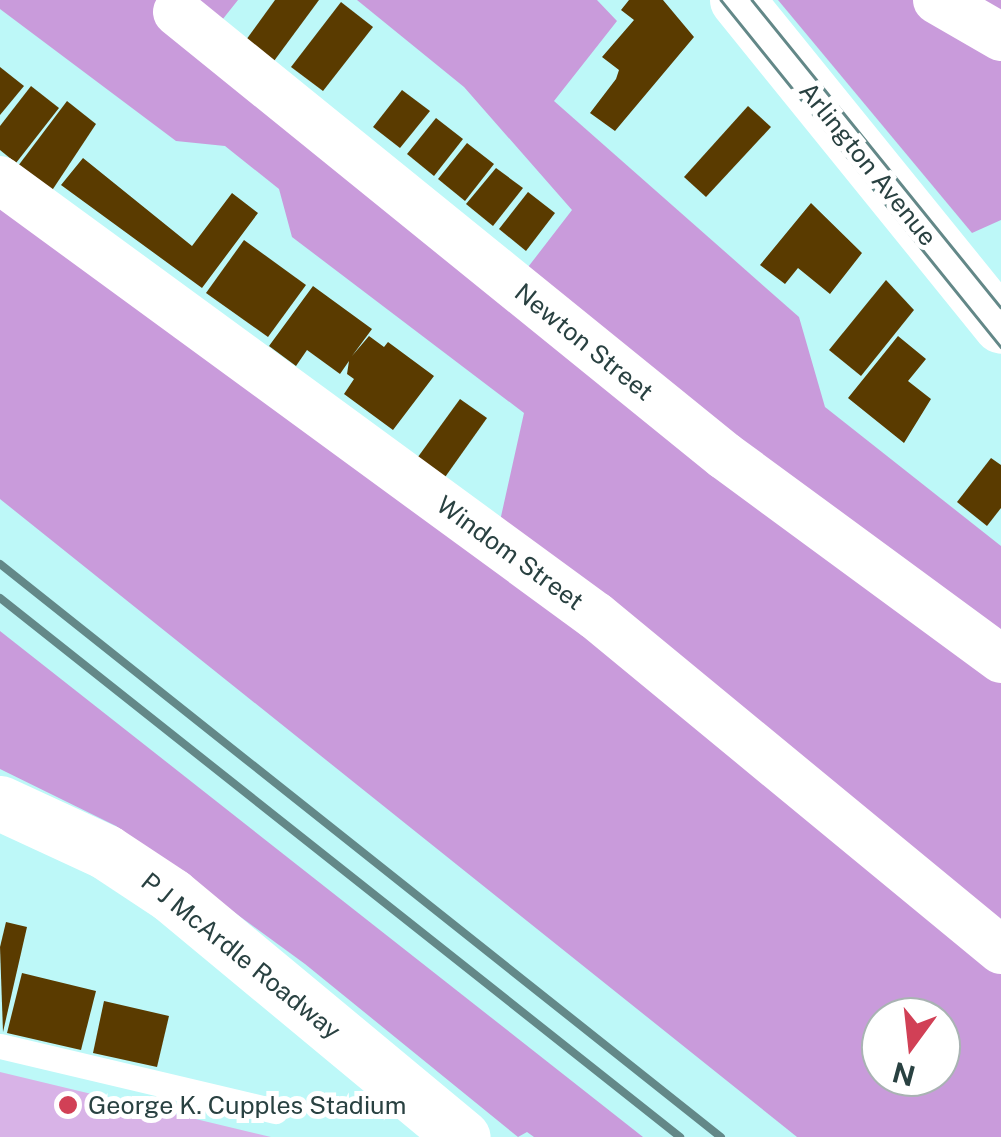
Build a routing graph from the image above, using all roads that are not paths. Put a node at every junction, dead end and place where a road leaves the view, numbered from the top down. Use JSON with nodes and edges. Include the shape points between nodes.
{"nodes":[{"id":1,"x":737,"y":0,"type":"edge"},
{"id":2,"x":937,"y":0,"type":"edge"},
{"id":3,"x":177,"y":12,"type":"dead end"},
{"id":4,"x":1001,"y":37,"type":"edge"},
{"id":5,"x":0,"y":180,"type":"edge"},
{"id":6,"x":1001,"y":326,"type":"edge"},
{"id":7,"x":1001,"y":659,"type":"edge"},
{"id":8,"x":0,"y":803,"type":"edge"},
{"id":9,"x":1001,"y":950,"type":"edge"},
{"id":10,"x":0,"y":1046,"type":"edge"},
{"id":11,"x":275,"y":1111,"type":"dead end"},
{"id":12,"x":463,"y":1137,"type":"edge"}],
"edges":[{"from":1,"to":6,"type":"main road","name":"Arlington Avenue"},
{"from":2,"to":4,"type":"street"},
{"from":3,"to":7,"type":"street","name":"Newton Street","via":[[725,456]]},
{"from":5,"to":9,"type":"street","name":"Windom Street","via":[[596,616]]},
{"from":8,"to":12,"type":"main road","name":"P J McArdle Roadway","via":[[106,852],[171,895]]},
{"from":10,"to":11,"type":"lane"}]}
